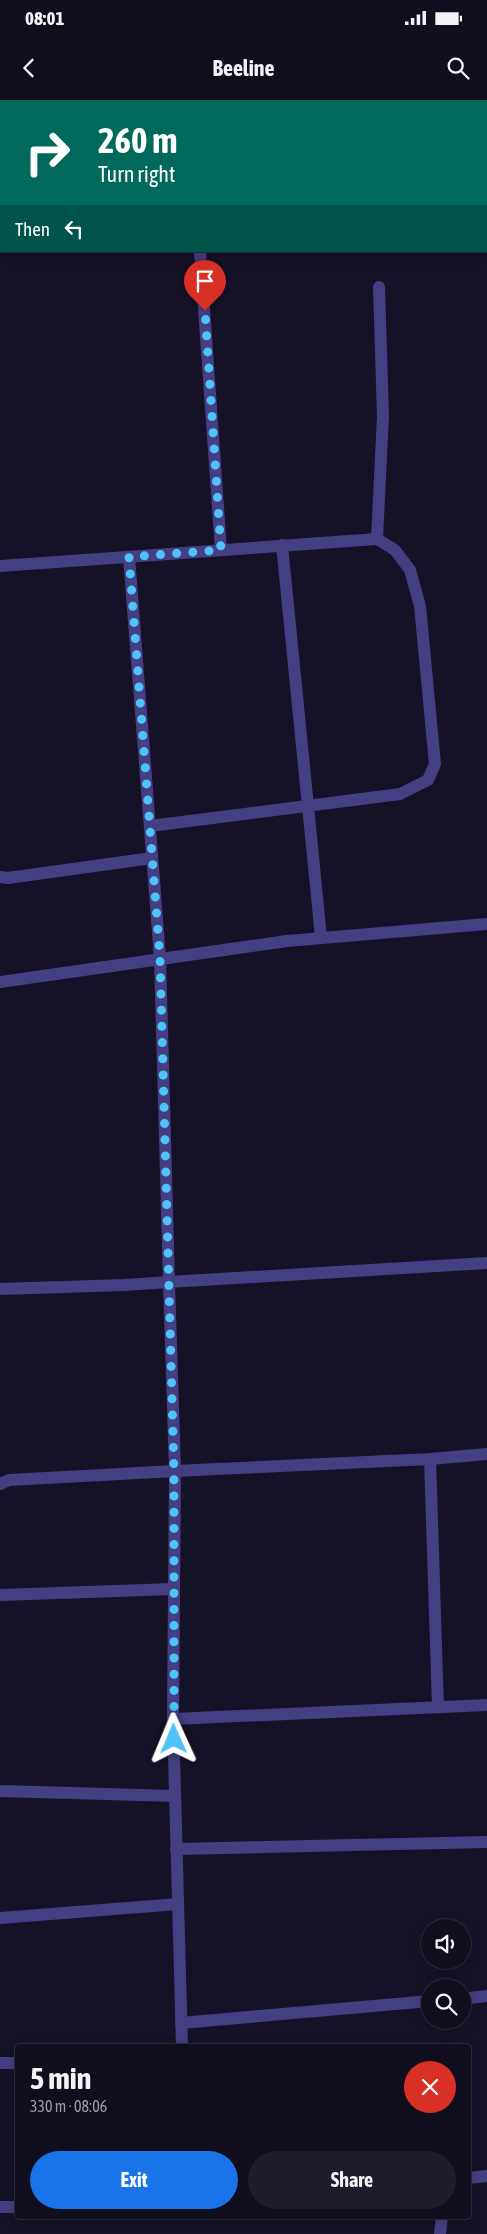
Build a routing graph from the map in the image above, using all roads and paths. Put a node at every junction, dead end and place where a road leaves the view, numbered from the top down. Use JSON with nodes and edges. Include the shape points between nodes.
{"nodes":[{"id":1,"x":200,"y":252,"type":"edge"},
{"id":2,"x":379,"y":287,"type":"dead end"},
{"id":3,"x":377,"y":539,"type":"junction"},
{"id":4,"x":282,"y":546,"type":"junction"},
{"id":5,"x":221,"y":550,"type":"junction"},
{"id":6,"x":129,"y":557,"type":"junction"},
{"id":7,"x":0,"y":566,"type":"edge"},
{"id":8,"x":306,"y":805,"type":"junction"},
{"id":9,"x":150,"y":826,"type":"junction"},
{"id":10,"x":152,"y":858,"type":"junction"},
{"id":11,"x":0,"y":877,"type":"edge"},
{"id":12,"x":487,"y":924,"type":"edge"},
{"id":13,"x":321,"y":937,"type":"junction"},
{"id":14,"x":160,"y":958,"type":"junction"},
{"id":15,"x":0,"y":982,"type":"edge"},
{"id":16,"x":487,"y":1263,"type":"edge"},
{"id":17,"x":169,"y":1282,"type":"junction"},
{"id":18,"x":0,"y":1289,"type":"edge"},
{"id":19,"x":487,"y":1454,"type":"edge"},
{"id":20,"x":430,"y":1459,"type":"junction"},
{"id":21,"x":174,"y":1471,"type":"junction"},
{"id":22,"x":0,"y":1484,"type":"edge"},
{"id":23,"x":174,"y":1589,"type":"junction"},
{"id":24,"x":0,"y":1595,"type":"edge"},
{"id":25,"x":487,"y":1705,"type":"edge"},
{"id":26,"x":438,"y":1707,"type":"junction"},
{"id":27,"x":173,"y":1719,"type":"junction"},
{"id":28,"x":0,"y":1791,"type":"edge"},
{"id":29,"x":175,"y":1796,"type":"junction"},
{"id":30,"x":487,"y":1842,"type":"edge"},
{"id":31,"x":176,"y":1850,"type":"junction"},
{"id":32,"x":178,"y":1904,"type":"junction"},
{"id":33,"x":0,"y":1918,"type":"edge"},
{"id":34,"x":487,"y":1996,"type":"edge"},
{"id":35,"x":471,"y":1998,"type":"edge"},
{"id":36,"x":421,"y":2002,"type":"edge"},
{"id":37,"x":181,"y":2023,"type":"junction"},
{"id":38,"x":182,"y":2044,"type":"edge"},
{"id":39,"x":0,"y":2063,"type":"edge"},
{"id":40,"x":15,"y":2063,"type":"edge"},
{"id":41,"x":487,"y":2176,"type":"edge"},
{"id":42,"x":471,"y":2178,"type":"edge"},
{"id":43,"x":15,"y":2206,"type":"edge"},
{"id":44,"x":0,"y":2207,"type":"edge"},
{"id":45,"x":442,"y":2219,"type":"edge"},
{"id":46,"x":440,"y":2234,"type":"edge"}],
"edges":[{"from":1,"to":5,"type":"street"},
{"from":2,"to":3,"type":"street","via":[[383,416]]},
{"from":3,"to":4,"type":"street"},
{"from":3,"to":8,"type":"street","via":[[395,550],[410,570],[420,606],[435,764],[428,780],[400,794]]},
{"from":4,"to":5,"type":"street"},
{"from":4,"to":8,"type":"street"},
{"from":5,"to":6,"type":"street"},
{"from":6,"to":7,"type":"street"},
{"from":6,"to":9,"type":"street"},
{"from":8,"to":9,"type":"street"},
{"from":8,"to":13,"type":"street"},
{"from":9,"to":10,"type":"street"},
{"from":10,"to":11,"type":"street"},
{"from":10,"to":14,"type":"street"},
{"from":12,"to":13,"type":"street"},
{"from":13,"to":14,"type":"street"},
{"from":14,"to":15,"type":"street"},
{"from":14,"to":17,"type":"street"},
{"from":16,"to":17,"type":"street"},
{"from":17,"to":18,"type":"street"},
{"from":17,"to":21,"type":"street"},
{"from":19,"to":20,"type":"street"},
{"from":20,"to":21,"type":"street"},
{"from":20,"to":26,"type":"street"},
{"from":21,"to":22,"type":"street","via":[[9,1480]]},
{"from":21,"to":23,"type":"street"},
{"from":23,"to":24,"type":"street"},
{"from":23,"to":27,"type":"street"},
{"from":25,"to":26,"type":"street"},
{"from":26,"to":27,"type":"street"},
{"from":27,"to":29,"type":"street"},
{"from":28,"to":29,"type":"street"},
{"from":29,"to":31,"type":"street"},
{"from":30,"to":31,"type":"street"},
{"from":31,"to":32,"type":"street"},
{"from":32,"to":33,"type":"street"},
{"from":32,"to":37,"type":"street"},
{"from":34,"to":35,"type":"street"},
{"from":36,"to":37,"type":"street"},
{"from":37,"to":38,"type":"street"},
{"from":39,"to":40,"type":"street"},
{"from":41,"to":42,"type":"street"},
{"from":43,"to":44,"type":"street"},
{"from":45,"to":46,"type":"street"}]}
